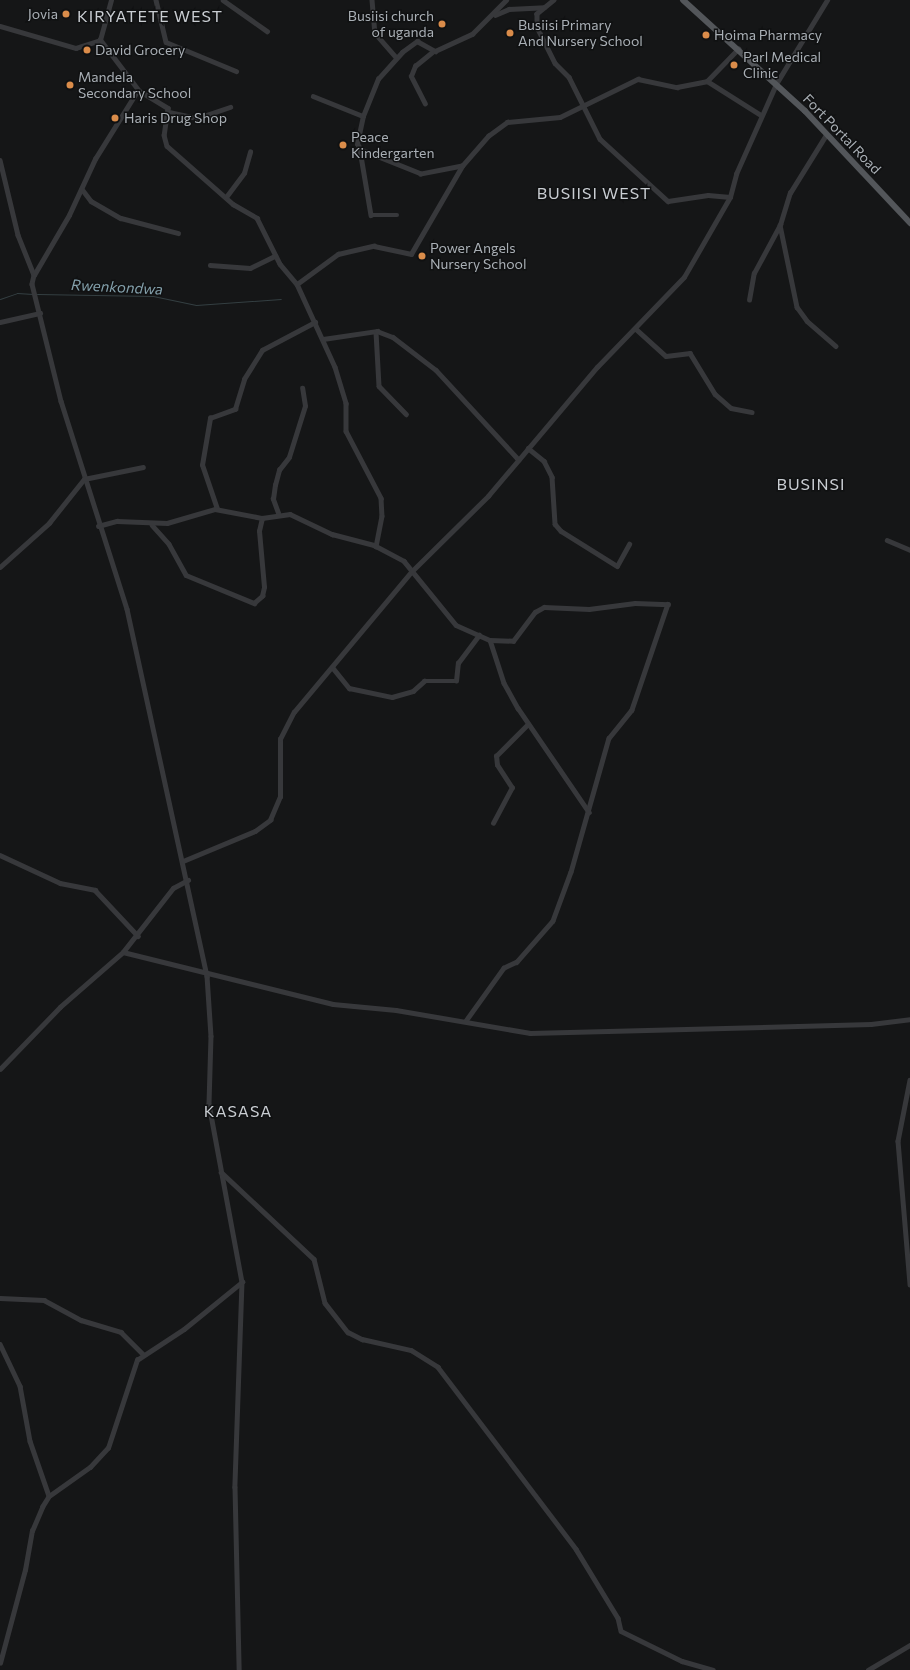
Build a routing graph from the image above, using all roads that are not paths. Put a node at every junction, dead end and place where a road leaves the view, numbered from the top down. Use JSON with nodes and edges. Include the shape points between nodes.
{"nodes":[{"id":1,"x":111,"y":0,"type":"edge"},
{"id":2,"x":156,"y":0,"type":"edge"},
{"id":3,"x":223,"y":0,"type":"edge"},
{"id":4,"x":372,"y":0,"type":"edge"},
{"id":5,"x":506,"y":0,"type":"edge"},
{"id":6,"x":554,"y":0,"type":"edge"},
{"id":7,"x":683,"y":0,"type":"edge"},
{"id":8,"x":827,"y":0,"type":"edge"},
{"id":9,"x":544,"y":7,"type":"junction"},
{"id":10,"x":491,"y":17,"type":"junction"},
{"id":11,"x":0,"y":26,"type":"edge"},
{"id":12,"x":267,"y":31,"type":"dead end"},
{"id":13,"x":100,"y":40,"type":"junction"},
{"id":14,"x":738,"y":49,"type":"junction"},
{"id":15,"x":432,"y":52,"type":"junction"},
{"id":16,"x":396,"y":57,"type":"junction"},
{"id":17,"x":236,"y":71,"type":"dead end"},
{"id":18,"x":707,"y":81,"type":"junction"},
{"id":19,"x":776,"y":84,"type":"junction"},
{"id":20,"x":138,"y":90,"type":"junction"},
{"id":21,"x":313,"y":96,"type":"dead end"},
{"id":22,"x":425,"y":104,"type":"dead end"},
{"id":23,"x":583,"y":105,"type":"junction"},
{"id":24,"x":230,"y":107,"type":"dead end"},
{"id":25,"x":170,"y":112,"type":"junction"},
{"id":26,"x":761,"y":115,"type":"junction"},
{"id":27,"x":363,"y":116,"type":"junction"},
{"id":28,"x":826,"y":135,"type":"junction"},
{"id":29,"x":360,"y":150,"type":"junction"},
{"id":30,"x":250,"y":152,"type":"dead end"},
{"id":31,"x":0,"y":160,"type":"edge"},
{"id":32,"x":462,"y":166,"type":"junction"},
{"id":33,"x":82,"y":189,"type":"junction"},
{"id":34,"x":226,"y":197,"type":"junction"},
{"id":35,"x":730,"y":197,"type":"junction"},
{"id":36,"x":397,"y":215,"type":"dead end"},
{"id":37,"x":909,"y":218,"type":"edge"},
{"id":38,"x":780,"y":225,"type":"junction"},
{"id":39,"x":178,"y":233,"type":"dead end"},
{"id":40,"x":275,"y":256,"type":"junction"},
{"id":41,"x":210,"y":265,"type":"dead end"},
{"id":42,"x":34,"y":275,"type":"junction"},
{"id":43,"x":297,"y":284,"type":"junction"},
{"id":44,"x":749,"y":300,"type":"dead end"},
{"id":45,"x":40,"y":313,"type":"junction"},
{"id":46,"x":0,"y":322,"type":"edge"},
{"id":47,"x":315,"y":322,"type":"junction"},
{"id":48,"x":636,"y":329,"type":"junction"},
{"id":49,"x":376,"y":332,"type":"junction"},
{"id":50,"x":323,"y":339,"type":"junction"},
{"id":51,"x":836,"y":346,"type":"dead end"},
{"id":52,"x":302,"y":388,"type":"dead end"},
{"id":53,"x":752,"y":412,"type":"dead end"},
{"id":54,"x":406,"y":414,"type":"dead end"},
{"id":55,"x":528,"y":448,"type":"junction"},
{"id":56,"x":519,"y":460,"type":"junction"},
{"id":57,"x":143,"y":467,"type":"dead end"},
{"id":58,"x":84,"y":479,"type":"junction"},
{"id":59,"x":217,"y":509,"type":"junction"},
{"id":60,"x":278,"y":513,"type":"junction"},
{"id":61,"x":262,"y":518,"type":"junction"},
{"id":62,"x":152,"y":525,"type":"junction"},
{"id":63,"x":98,"y":526,"type":"junction"},
{"id":64,"x":887,"y":540,"type":"dead end"},
{"id":65,"x":629,"y":544,"type":"dead end"},
{"id":66,"x":376,"y":546,"type":"junction"},
{"id":67,"x":910,"y":550,"type":"edge"},
{"id":68,"x":0,"y":567,"type":"edge"},
{"id":69,"x":412,"y":571,"type":"junction"},
{"id":70,"x":478,"y":635,"type":"junction"},
{"id":71,"x":490,"y":640,"type":"junction"},
{"id":72,"x":333,"y":668,"type":"junction"},
{"id":73,"x":528,"y":724,"type":"junction"},
{"id":74,"x":589,"y":812,"type":"junction"},
{"id":75,"x":493,"y":823,"type":"dead end"},
{"id":76,"x":0,"y":855,"type":"edge"},
{"id":77,"x":183,"y":861,"type":"junction"},
{"id":78,"x":188,"y":880,"type":"junction"},
{"id":79,"x":138,"y":936,"type":"junction"},
{"id":80,"x":123,"y":952,"type":"junction"},
{"id":81,"x":207,"y":976,"type":"junction"},
{"id":82,"x":910,"y":1019,"type":"edge"},
{"id":83,"x":466,"y":1021,"type":"junction"},
{"id":84,"x":0,"y":1069,"type":"edge"},
{"id":85,"x":910,"y":1080,"type":"edge"},
{"id":86,"x":221,"y":1172,"type":"junction"},
{"id":87,"x":242,"y":1282,"type":"junction"},
{"id":88,"x":910,"y":1284,"type":"edge"},
{"id":89,"x":0,"y":1298,"type":"edge"},
{"id":90,"x":0,"y":1344,"type":"edge"},
{"id":91,"x":143,"y":1354,"type":"junction"},
{"id":92,"x":49,"y":1496,"type":"junction"},
{"id":93,"x":910,"y":1645,"type":"edge"},
{"id":94,"x":0,"y":1663,"type":"edge"},
{"id":95,"x":239,"y":1670,"type":"edge"},
{"id":96,"x":713,"y":1670,"type":"edge"},
{"id":97,"x":868,"y":1670,"type":"edge"}],
"edges":[{"from":1,"to":13,"type":"street"},
{"from":2,"to":17,"type":"street","via":[[166,42]]},
{"from":3,"to":12,"type":"street"},
{"from":4,"to":16,"type":"street","via":[[375,33]]},
{"from":5,"to":10,"type":"street"},
{"from":6,"to":9,"type":"street"},
{"from":7,"to":14,"type":"main road","name":"Fort Portal Road"},
{"from":8,"to":19,"type":"street"},
{"from":9,"to":10,"type":"street","via":[[509,9]]},
{"from":9,"to":23,"type":"street","via":[[537,14],[537,27]]},
{"from":10,"to":15,"type":"street","via":[[472,34]]},
{"from":11,"to":13,"type":"street","via":[[76,48]]},
{"from":13,"to":20,"type":"street"},
{"from":14,"to":18,"type":"street"},
{"from":14,"to":19,"type":"main road","name":"Fort Portal Road"},
{"from":15,"to":16,"type":"street","via":[[417,41]]},
{"from":15,"to":22,"type":"street","via":[[415,66],[411,76]]},
{"from":16,"to":27,"type":"street","via":[[378,79]]},
{"from":18,"to":23,"type":"street","via":[[677,87],[635,80]]},
{"from":18,"to":26,"type":"street"},
{"from":19,"to":26,"type":"street"},
{"from":19,"to":28,"type":"main road","name":"Fort Portal Road"},
{"from":20,"to":25,"type":"street"},
{"from":20,"to":33,"type":"street","via":[[95,159]]},
{"from":21,"to":27,"type":"street"},
{"from":23,"to":32,"type":"street","via":[[556,118],[504,123]]},
{"from":23,"to":35,"type":"street","via":[[600,139],[668,201],[708,195]]},
{"from":24,"to":25,"type":"street","via":[[198,118]]},
{"from":25,"to":34,"type":"street","via":[[164,136],[168,146]]},
{"from":26,"to":35,"type":"street","via":[[736,174]]},
{"from":27,"to":29,"type":"street","via":[[357,144]]},
{"from":28,"to":37,"type":"main road","name":"Fort Portal Road"},
{"from":28,"to":38,"type":"street","via":[[800,172]]},
{"from":29,"to":32,"type":"street","via":[[421,174]]},
{"from":29,"to":36,"type":"street","via":[[371,215]]},
{"from":30,"to":34,"type":"street","via":[[244,173]]},
{"from":31,"to":42,"type":"street","via":[[18,235]]},
{"from":32,"to":43,"type":"street","via":[[411,254],[374,246],[338,254]]},
{"from":33,"to":39,"type":"street","via":[[90,201],[121,218]]},
{"from":33,"to":42,"type":"street"},
{"from":34,"to":40,"type":"street","via":[[257,218]]},
{"from":35,"to":48,"type":"street","via":[[684,277]]},
{"from":38,"to":44,"type":"street","via":[[754,273]]},
{"from":38,"to":51,"type":"street","via":[[797,307],[807,322]]},
{"from":40,"to":41,"type":"street","via":[[250,268]]},
{"from":40,"to":43,"type":"street"},
{"from":42,"to":45,"type":"street","via":[[32,284]]},
{"from":43,"to":47,"type":"street"},
{"from":45,"to":46,"type":"street"},
{"from":45,"to":58,"type":"street"},
{"from":47,"to":50,"type":"street"},
{"from":47,"to":59,"type":"street","via":[[262,350],[244,379],[235,409],[210,418],[202,465]]},
{"from":48,"to":53,"type":"street","via":[[666,356],[690,354],[715,394],[731,408]]},
{"from":48,"to":55,"type":"street","via":[[598,367]]},
{"from":49,"to":50,"type":"street"},
{"from":49,"to":54,"type":"street","via":[[379,386]]},
{"from":49,"to":56,"type":"street","via":[[393,337],[434,368]]},
{"from":50,"to":66,"type":"street","via":[[346,402],[346,430],[382,504]]},
{"from":52,"to":60,"type":"street","via":[[304,409],[289,457],[275,485],[273,499]]},
{"from":55,"to":56,"type":"street"},
{"from":55,"to":65,"type":"street","via":[[544,461],[552,477],[555,524],[560,531],[616,566]]},
{"from":56,"to":69,"type":"street"},
{"from":57,"to":58,"type":"street"},
{"from":58,"to":63,"type":"street"},
{"from":58,"to":68,"type":"street","via":[[49,523]]},
{"from":59,"to":61,"type":"street"},
{"from":59,"to":62,"type":"street"},
{"from":60,"to":61,"type":"street"},
{"from":60,"to":66,"type":"street","via":[[293,515],[332,534]]},
{"from":61,"to":62,"type":"street","via":[[259,530],[264,587],[262,596],[254,604],[186,575],[169,544]]},
{"from":62,"to":63,"type":"street","via":[[117,521]]},
{"from":63,"to":77,"type":"street","via":[[127,609]]},
{"from":64,"to":67,"type":"street"},
{"from":66,"to":69,"type":"street","via":[[406,563]]},
{"from":69,"to":70,"type":"street","via":[[438,599],[456,625]]},
{"from":69,"to":72,"type":"street"},
{"from":70,"to":71,"type":"street"},
{"from":70,"to":72,"type":"street","via":[[458,663],[456,681],[424,681],[412,691],[392,697],[349,688]]},
{"from":71,"to":73,"type":"street","via":[[504,683]]},
{"from":71,"to":74,"type":"street","via":[[513,641],[535,612],[544,607],[668,604],[632,710],[609,738]]},
{"from":72,"to":77,"type":"street","via":[[285,725],[280,739],[280,797],[270,820],[255,831]]},
{"from":73,"to":74,"type":"street"},
{"from":73,"to":75,"type":"street","via":[[496,756],[497,765],[512,788]]},
{"from":74,"to":83,"type":"street","via":[[553,921],[517,962],[504,968]]},
{"from":76,"to":79,"type":"street","via":[[42,871],[60,883],[95,890]]},
{"from":77,"to":78,"type":"street"},
{"from":78,"to":79,"type":"street","via":[[168,894]]},
{"from":78,"to":81,"type":"street"},
{"from":79,"to":80,"type":"street"},
{"from":80,"to":81,"type":"street"},
{"from":80,"to":84,"type":"street","via":[[60,1007]]},
{"from":81,"to":83,"type":"street","via":[[333,1004]]},
{"from":81,"to":86,"type":"street","via":[[211,1036],[209,1104]]},
{"from":82,"to":83,"type":"street","via":[[871,1024],[564,1033],[504,1029]]},
{"from":85,"to":88,"type":"street","via":[[898,1141]]},
{"from":86,"to":87,"type":"street"},
{"from":86,"to":96,"type":"street","via":[[314,1259],[326,1303],[348,1332],[362,1339],[411,1350],[438,1367],[576,1549],[618,1618],[621,1631],[682,1661]]},
{"from":87,"to":91,"type":"street","via":[[184,1328]]},
{"from":87,"to":95,"type":"street","via":[[235,1486]]},
{"from":89,"to":91,"type":"street","via":[[44,1300],[91,1324],[121,1332]]},
{"from":90,"to":92,"type":"street","via":[[20,1386],[30,1442]]},
{"from":91,"to":92,"type":"street","via":[[134,1365],[108,1448],[90,1467]]},
{"from":92,"to":94,"type":"street","via":[[32,1531],[25,1570]]},
{"from":93,"to":97,"type":"street"}]}
